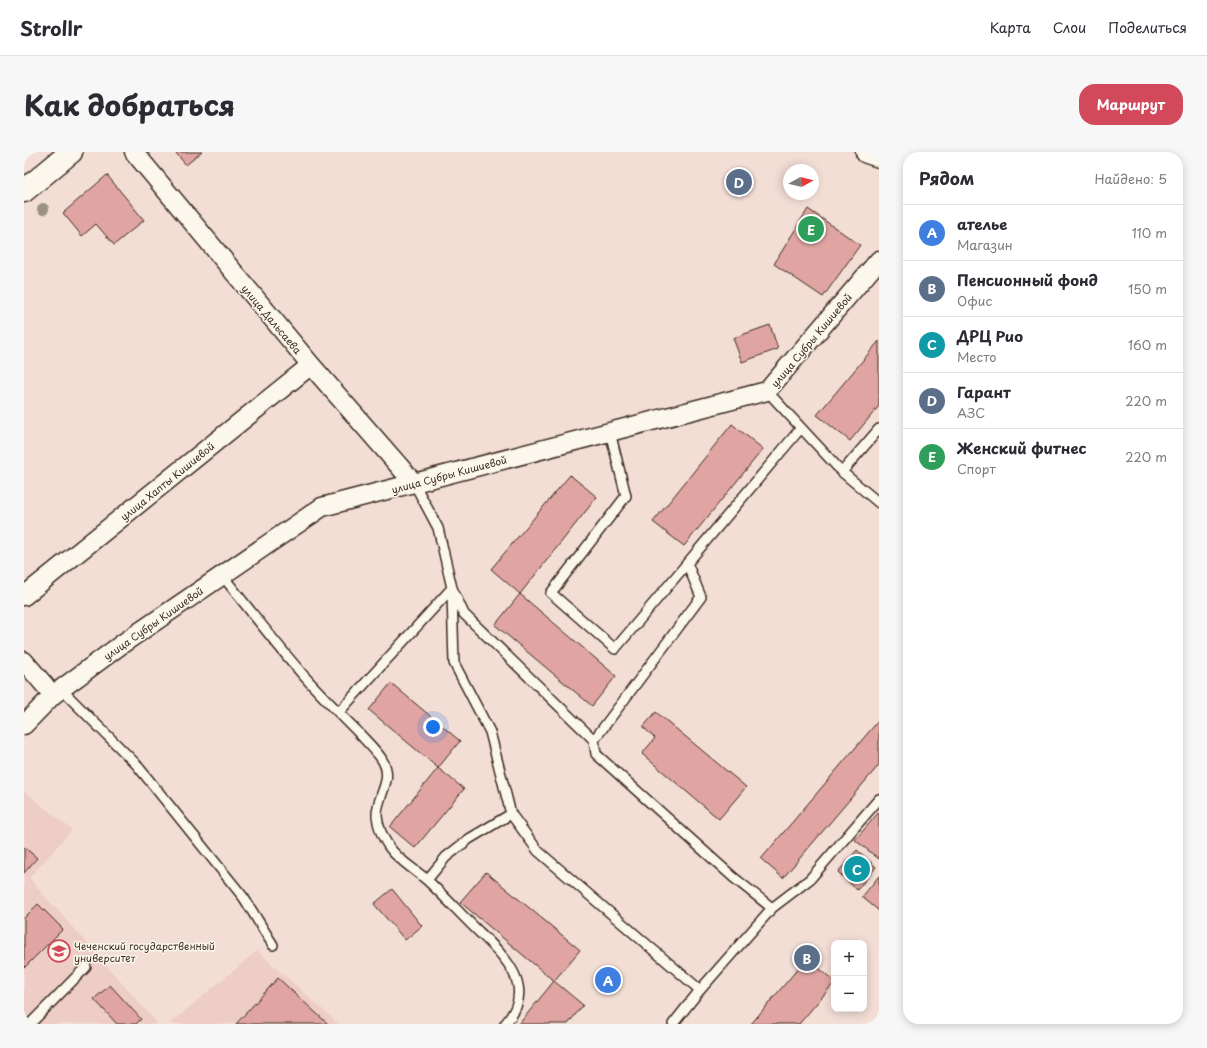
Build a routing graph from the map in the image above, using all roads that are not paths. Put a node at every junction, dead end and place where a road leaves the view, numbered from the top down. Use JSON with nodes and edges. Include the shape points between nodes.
{"nodes":[{"id":1,"x":71,"y":152,"type":"edge"},
{"id":2,"x":134,"y":152,"type":"edge"},
{"id":3,"x":867,"y":152,"type":"edge"},
{"id":4,"x":879,"y":156,"type":"edge"},
{"id":5,"x":24,"y":191,"type":"edge"},
{"id":6,"x":879,"y":260,"type":"edge"},
{"id":7,"x":310,"y":365,"type":"junction"},
{"id":8,"x":767,"y":391,"type":"junction"},
{"id":9,"x":801,"y":428,"type":"junction"},
{"id":10,"x":879,"y":429,"type":"edge"},
{"id":11,"x":610,"y":432,"type":"junction"},
{"id":12,"x":842,"y":472,"type":"junction"},
{"id":13,"x":414,"y":483,"type":"junction"},
{"id":14,"x":879,"y":503,"type":"edge"},
{"id":15,"x":687,"y":563,"type":"junction"},
{"id":16,"x":222,"y":575,"type":"junction"},
{"id":17,"x":452,"y":588,"type":"junction"},
{"id":18,"x":24,"y":596,"type":"edge"},
{"id":19,"x":24,"y":661,"type":"edge"},
{"id":20,"x":57,"y":692,"type":"junction"},
{"id":21,"x":338,"y":712,"type":"junction"},
{"id":22,"x":24,"y":725,"type":"edge"},
{"id":23,"x":594,"y":740,"type":"junction"},
{"id":24,"x":879,"y":799,"type":"edge"},
{"id":25,"x":511,"y":814,"type":"junction"},
{"id":26,"x":427,"y":880,"type":"junction"},
{"id":27,"x":772,"y":908,"type":"junction"},
{"id":28,"x":273,"y":945,"type":"dead end"},
{"id":29,"x":86,"y":967,"type":"dead end"},
{"id":30,"x":700,"y":990,"type":"junction"},
{"id":31,"x":30,"y":1024,"type":"edge"},
{"id":32,"x":506,"y":1024,"type":"edge"},
{"id":33,"x":673,"y":1024,"type":"edge"}],
"edges":[{"from":1,"to":5,"type":"street"},
{"from":2,"to":7,"type":"street","name":"улица Дальсаева"},
{"from":3,"to":4,"type":"street"},
{"from":6,"to":8,"type":"street","name":"улица Субры Кишиевой"},
{"from":7,"to":13,"type":"street","name":"улица Дальсаева"},
{"from":7,"to":18,"type":"street","name":"улица Хапты Кишиевой"},
{"from":8,"to":9,"type":"lane"},
{"from":8,"to":11,"type":"street","name":"улица Субры Кишиевой"},
{"from":9,"to":12,"type":"lane"},
{"from":9,"to":15,"type":"lane"},
{"from":10,"to":12,"type":"lane"},
{"from":11,"to":13,"type":"street","name":"улица Субры Кишиевой"},
{"from":11,"to":15,"type":"lane","via":[[626,496],[550,593],[615,649]]},
{"from":12,"to":14,"type":"lane"},
{"from":13,"to":16,"type":"street","name":"улица Субры Кишиевой","via":[[322,507]]},
{"from":13,"to":17,"type":"lane","via":[[438,528]]},
{"from":15,"to":23,"type":"lane","via":[[701,597]]},
{"from":16,"to":20,"type":"street","name":"улица Субры Кишиевой"},
{"from":16,"to":21,"type":"lane","via":[[304,676]]},
{"from":17,"to":21,"type":"lane"},
{"from":17,"to":23,"type":"lane","via":[[464,614]]},
{"from":17,"to":25,"type":"lane","via":[[454,663],[490,732]]},
{"from":19,"to":20,"type":"street"},
{"from":20,"to":22,"type":"street","name":"улица Субры Кишиевой"},
{"from":20,"to":28,"type":"lane","via":[[136,764],[244,898]]},
{"from":21,"to":26,"type":"lane","via":[[382,759],[387,772],[377,815],[383,835],[390,848]]},
{"from":23,"to":27,"type":"lane","via":[[596,754],[733,877]]},
{"from":24,"to":27,"type":"lane","via":[[810,879]]},
{"from":25,"to":26,"type":"lane","via":[[469,839],[446,857]]},
{"from":25,"to":30,"type":"lane","via":[[538,851]]},
{"from":26,"to":32,"type":"lane","via":[[512,968],[518,983],[518,1001],[513,1016]]},
{"from":27,"to":30,"type":"lane"},
{"from":29,"to":31,"type":"lane"},
{"from":30,"to":33,"type":"lane"}]}
